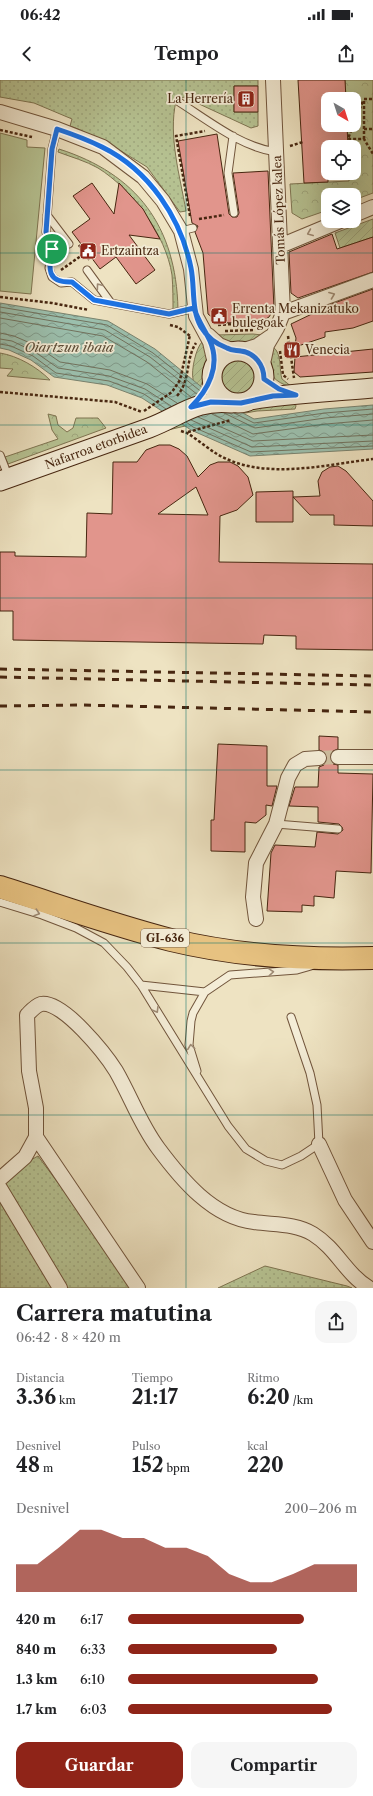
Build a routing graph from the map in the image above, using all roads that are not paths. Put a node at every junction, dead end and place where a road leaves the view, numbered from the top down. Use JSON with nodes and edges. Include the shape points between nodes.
{"nodes":[{"id":1,"x":273,"y":80,"type":"edge"},
{"id":2,"x":179,"y":102,"type":"dead end"},
{"id":3,"x":0,"y":112,"type":"edge"},
{"id":4,"x":56,"y":135,"type":"junction"},
{"id":5,"x":233,"y":136,"type":"junction"},
{"id":6,"x":281,"y":150,"type":"junction"},
{"id":7,"x":373,"y":207,"type":"edge"},
{"id":8,"x":361,"y":212,"type":"edge"},
{"id":9,"x":234,"y":213,"type":"road end"},
{"id":10,"x":48,"y":215,"type":"junction"},
{"id":11,"x":323,"y":228,"type":"edge"},
{"id":12,"x":72,"y":242,"type":"road end"},
{"id":13,"x":280,"y":246,"type":"junction"},
{"id":14,"x":87,"y":270,"type":"dead end"},
{"id":15,"x":373,"y":280,"type":"edge"},
{"id":16,"x":112,"y":303,"type":"junction"},
{"id":17,"x":189,"y":310,"type":"junction"},
{"id":18,"x":283,"y":313,"type":"junction"},
{"id":19,"x":206,"y":333,"type":"junction"},
{"id":20,"x":270,"y":338,"type":"junction"},
{"id":21,"x":238,"y":351,"type":"junction"},
{"id":22,"x":213,"y":371,"type":"junction"},
{"id":23,"x":263,"y":373,"type":"junction"},
{"id":24,"x":298,"y":388,"type":"junction"},
{"id":25,"x":373,"y":388,"type":"edge"},
{"id":26,"x":191,"y":407,"type":"junction"},
{"id":27,"x":240,"y":407,"type":"junction"},
{"id":28,"x":0,"y":455,"type":"edge"},
{"id":29,"x":5,"y":480,"type":"edge"},
{"id":30,"x":338,"y":757,"type":"tunnel mouth"},
{"id":31,"x":373,"y":757,"type":"edge"},
{"id":32,"x":318,"y":758,"type":"tunnel mouth"},
{"id":33,"x":276,"y":824,"type":"junction"},
{"id":34,"x":338,"y":829,"type":"dead end"},
{"id":35,"x":0,"y":887,"type":"edge"},
{"id":36,"x":0,"y":902,"type":"edge"},
{"id":37,"x":256,"y":919,"type":"dead end"},
{"id":38,"x":373,"y":958,"type":"edge"},
{"id":39,"x":335,"y":959,"type":"junction"},
{"id":40,"x":141,"y":985,"type":"junction"},
{"id":41,"x":206,"y":992,"type":"junction"},
{"id":42,"x":291,"y":1017,"type":"dead end"},
{"id":43,"x":202,"y":1085,"type":"junction"},
{"id":44,"x":36,"y":1137,"type":"junction"},
{"id":45,"x":319,"y":1144,"type":"junction"},
{"id":46,"x":0,"y":1179,"type":"edge"},
{"id":47,"x":0,"y":1188,"type":"edge"},
{"id":48,"x":373,"y":1242,"type":"edge"},
{"id":49,"x":60,"y":1288,"type":"edge"},
{"id":50,"x":138,"y":1288,"type":"edge"},
{"id":51,"x":369,"y":1288,"type":"edge"}],
"edges":[{"from":1,"to":6,"type":"street","name":"Tomás López kalea"},
{"from":2,"to":5,"type":"lane"},
{"from":3,"to":4,"type":"street"},
{"from":4,"to":10,"type":"lane"},
{"from":4,"to":17,"type":"street","via":[[103,148],[143,177],[188,227],[192,269]]},
{"from":5,"to":6,"type":"lane","via":[[264,150]]},
{"from":5,"to":9,"type":"lane","via":[[228,174]]},
{"from":6,"to":13,"type":"street","name":"Tomás López kalea"},
{"from":7,"to":8,"type":"street"},
{"from":10,"to":12,"type":"lane"},
{"from":10,"to":16,"type":"lane","via":[[46,232],[52,249],[49,268],[52,277],[61,283],[72,282],[94,300]]},
{"from":11,"to":13,"type":"street","one_way":true},
{"from":13,"to":18,"type":"street","name":"Tomás López kalea"},
{"from":16,"to":14,"type":"lane","one_way":true},
{"from":18,"to":15,"type":"street","one_way":true},
{"from":16,"to":17,"type":"lane","via":[[169,314]]},
{"from":17,"to":19,"type":"street"},
{"from":18,"to":20,"type":"street","name":"Tomás López kalea"},
{"from":19,"to":21,"type":"street","via":[[220,345]]},
{"from":19,"to":22,"type":"street","via":[[213,349]]},
{"from":20,"to":21,"type":"street","via":[[257,346]]},
{"from":20,"to":23,"type":"street","name":"Tomás López kalea","via":[[264,352]]},
{"from":21,"to":22,"type":"main road","via":[[223,355]]},
{"from":21,"to":23,"type":"main road","via":[[256,358]]},
{"from":22,"to":26,"type":"main road","name":"Nafarroa etorbidea","via":[[203,394]]},
{"from":22,"to":27,"type":"main road","via":[[215,392]]},
{"from":23,"to":24,"type":"main road","name":"Nafarroa etorbidea","via":[[279,389]]},
{"from":23,"to":27,"type":"main road","via":[[258,394]]},
{"from":24,"to":25,"type":"main road","name":"Nafarroa etorbidea"},
{"from":24,"to":27,"type":"main road","name":"Nafarroa etorbidea"},
{"from":26,"to":27,"type":"main road","name":"Nafarroa etorbidea","via":[[211,402]]},
{"from":26,"to":29,"type":"main road","name":"Nafarroa etorbidea","via":[[147,418]]},
{"from":28,"to":29,"type":"lane"},
{"from":30,"to":31,"type":"street"},
{"from":32,"to":33,"type":"street","via":[[305,759],[295,765],[288,778]]},
{"from":33,"to":34,"type":"lane"},
{"from":33,"to":37,"type":"street","via":[[256,863],[253,897]]},
{"from":35,"to":39,"type":"main road","number":"GI-636","via":[[92,918],[172,940],[237,952]]},
{"from":36,"to":40,"type":"lane","one_way":true,"via":[[76,928],[104,943]]},
{"from":38,"to":39,"type":"main road","number":"GI-636"},
{"from":41,"to":39,"type":"lane","one_way":true,"via":[[230,975],[297,970]]},
{"from":40,"to":41,"type":"lane"},
{"from":40,"to":43,"type":"lane","one_way":true},
{"from":43,"to":41,"type":"lane","one_way":true,"via":[[189,1045],[193,1012]]},
{"from":42,"to":45,"type":"lane","via":[[310,1073],[317,1105]]},
{"from":43,"to":45,"type":"lane","via":[[246,1149],[266,1161],[282,1165]]},
{"from":44,"to":46,"type":"street","via":[[25,1157]]},
{"from":44,"to":50,"type":"street"},
{"from":44,"to":51,"type":"street","via":[[36,1108],[29,1071],[28,1015],[42,1004],[52,1006],[74,1021],[99,1049],[115,1070],[154,1142],[193,1190],[215,1207],[237,1218],[295,1227],[311,1233],[329,1246],[345,1268]]},
{"from":45,"to":48,"type":"street","via":[[345,1200]]},
{"from":47,"to":49,"type":"street"}]}
